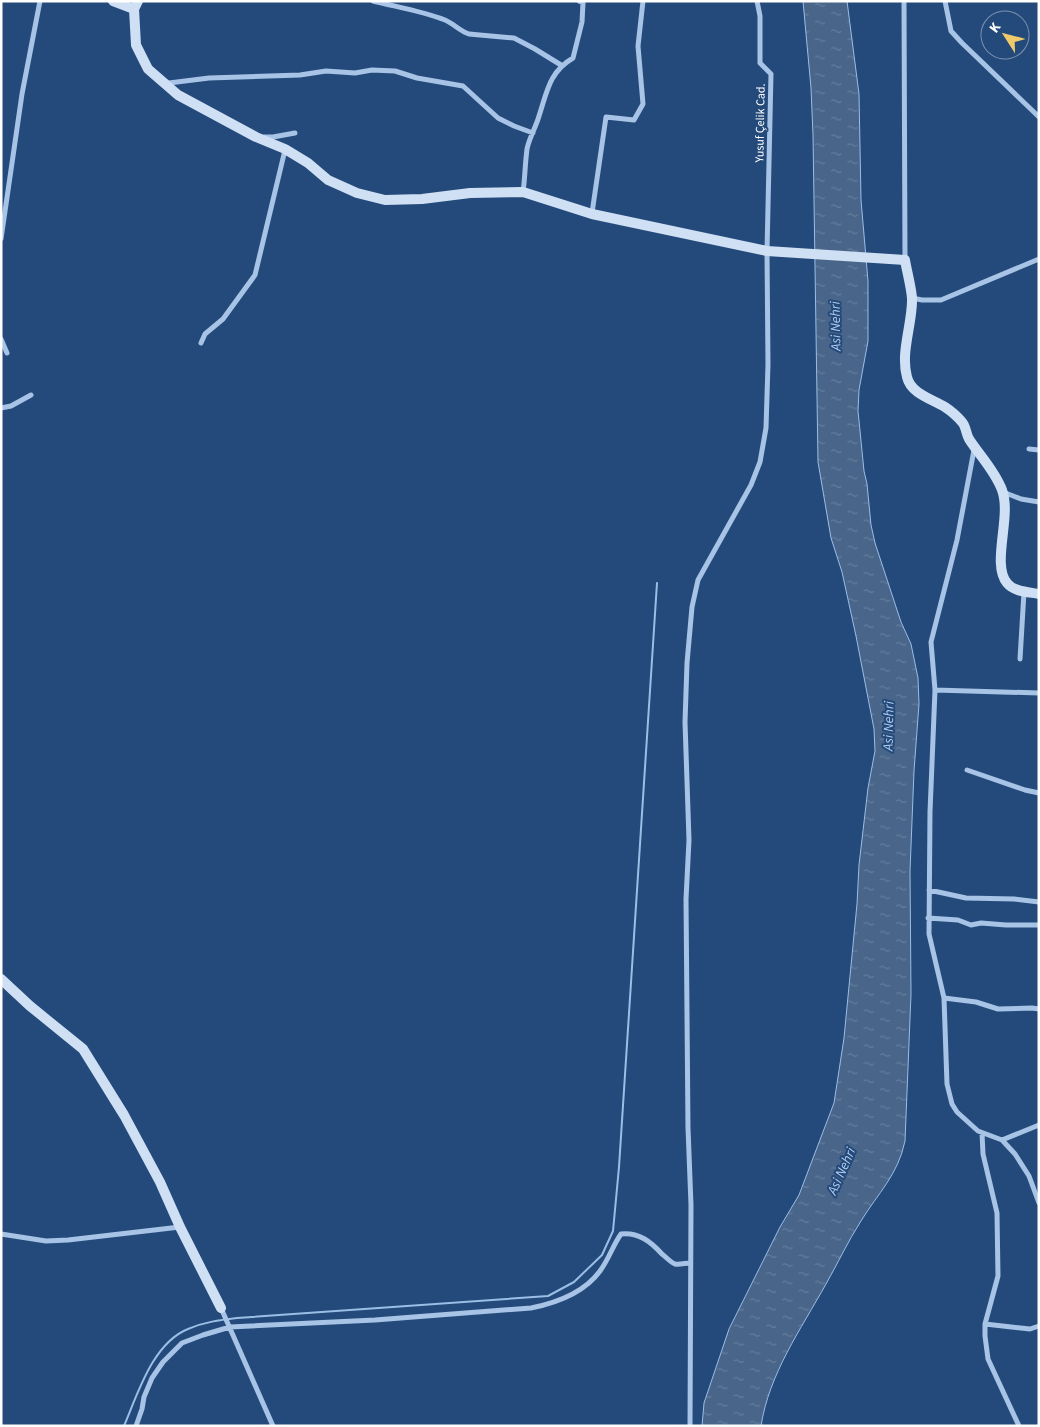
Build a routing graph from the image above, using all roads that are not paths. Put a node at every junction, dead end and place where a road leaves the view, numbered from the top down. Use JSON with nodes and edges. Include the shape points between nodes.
{"nodes":[{"id":1,"x":40,"y":1,"type":"edge"},
{"id":2,"x":113,"y":1,"type":"edge"},
{"id":3,"x":373,"y":1,"type":"edge"},
{"id":4,"x":579,"y":1,"type":"edge"},
{"id":5,"x":643,"y":1,"type":"edge"},
{"id":6,"x":757,"y":1,"type":"edge"},
{"id":7,"x":904,"y":1,"type":"edge"},
{"id":8,"x":945,"y":1,"type":"edge"},
{"id":9,"x":136,"y":5,"type":"edge"},
{"id":10,"x":561,"y":65,"type":"junction"},
{"id":11,"x":166,"y":85,"type":"junction"},
{"id":12,"x":1039,"y":117,"type":"edge"},
{"id":13,"x":533,"y":133,"type":"junction"},
{"id":14,"x":295,"y":134,"type":"dead end"},
{"id":15,"x":256,"y":137,"type":"junction"},
{"id":16,"x":285,"y":149,"type":"junction"},
{"id":17,"x":523,"y":192,"type":"junction"},
{"id":18,"x":592,"y":214,"type":"junction"},
{"id":19,"x":1,"y":239,"type":"edge"},
{"id":20,"x":771,"y":252,"type":"junction"},
{"id":21,"x":1039,"y":259,"type":"edge"},
{"id":22,"x":902,"y":260,"type":"junction"},
{"id":23,"x":912,"y":298,"type":"junction"},
{"id":24,"x":1,"y":339,"type":"edge"},
{"id":25,"x":201,"y":342,"type":"dead end"},
{"id":26,"x":7,"y":354,"type":"dead end"},
{"id":27,"x":31,"y":395,"type":"dead end"},
{"id":28,"x":1,"y":408,"type":"edge"},
{"id":29,"x":975,"y":448,"type":"junction"},
{"id":30,"x":1029,"y":448,"type":"dead end"},
{"id":31,"x":1039,"y":450,"type":"edge"},
{"id":32,"x":1003,"y":492,"type":"junction"},
{"id":33,"x":1039,"y":502,"type":"edge"},
{"id":34,"x":1024,"y":592,"type":"junction"},
{"id":35,"x":1039,"y":594,"type":"edge"},
{"id":36,"x":1020,"y":659,"type":"dead end"},
{"id":37,"x":935,"y":690,"type":"junction"},
{"id":38,"x":1039,"y":693,"type":"edge"},
{"id":39,"x":967,"y":770,"type":"dead end"},
{"id":40,"x":1039,"y":793,"type":"edge"},
{"id":41,"x":929,"y":890,"type":"junction"},
{"id":42,"x":1039,"y":902,"type":"edge"},
{"id":43,"x":928,"y":918,"type":"junction"},
{"id":44,"x":1039,"y":925,"type":"edge"},
{"id":45,"x":1,"y":979,"type":"edge"},
{"id":46,"x":944,"y":998,"type":"junction"},
{"id":47,"x":1039,"y":1009,"type":"edge"},
{"id":48,"x":1039,"y":1125,"type":"edge"},
{"id":49,"x":982,"y":1133,"type":"junction"},
{"id":50,"x":1002,"y":1140,"type":"junction"},
{"id":51,"x":1039,"y":1203,"type":"edge"},
{"id":52,"x":180,"y":1227,"type":"junction"},
{"id":53,"x":1,"y":1234,"type":"edge"},
{"id":54,"x":690,"y":1263,"type":"junction"},
{"id":55,"x":221,"y":1308,"type":"joint"},
{"id":56,"x":985,"y":1324,"type":"junction"},
{"id":57,"x":1039,"y":1326,"type":"edge"},
{"id":58,"x":230,"y":1327,"type":"junction"},
{"id":59,"x":136,"y":1426,"type":"edge"},
{"id":60,"x":273,"y":1426,"type":"edge"},
{"id":61,"x":690,"y":1426,"type":"edge"},
{"id":62,"x":1019,"y":1426,"type":"edge"}],
"edges":[{"from":1,"to":19,"type":"street","via":[[22,94]]},
{"from":2,"to":9,"type":"street"},
{"from":3,"to":10,"type":"street","via":[[432,15],[469,34],[514,38]]},
{"from":4,"to":10,"type":"street","via":[[583,3],[582,22],[573,58]]},
{"from":5,"to":18,"type":"street","via":[[638,46],[643,104],[634,120],[606,117]]},
{"from":6,"to":20,"type":"street","name":"Yusuf Çelik Cad.","via":[[760,63],[771,74]]},
{"from":7,"to":22,"type":"street"},
{"from":8,"to":12,"type":"street","via":[[951,31]]},
{"from":9,"to":11,"type":"street","via":[[136,45],[148,69]]},
{"from":10,"to":13,"type":"street","via":[[545,96]]},
{"from":11,"to":13,"type":"street","via":[[209,78],[326,71],[395,71],[463,86],[498,118]]},
{"from":11,"to":15,"type":"street","via":[[178,95]]},
{"from":13,"to":17,"type":"street","via":[[528,147]]},
{"from":14,"to":15,"type":"street"},
{"from":15,"to":16,"type":"street"},
{"from":16,"to":17,"type":"street","via":[[328,180],[357,193],[385,200]]},
{"from":16,"to":25,"type":"street","via":[[255,275],[223,319],[205,334]]},
{"from":17,"to":18,"type":"street"},
{"from":18,"to":20,"type":"street"},
{"from":20,"to":22,"type":"street"},
{"from":20,"to":54,"type":"street","name":"Yusuf Çelik Cad.","via":[[768,386],[762,453],[746,496],[698,580],[689,630],[686,899]]},
{"from":21,"to":23,"type":"street","via":[[941,300]]},
{"from":22,"to":23,"type":"street"},
{"from":23,"to":29,"type":"street","via":[[907,334],[907,379],[917,392],[964,423]]},
{"from":24,"to":26,"type":"street"},
{"from":27,"to":28,"type":"street"},
{"from":29,"to":32,"type":"street"},
{"from":29,"to":37,"type":"street","via":[[957,540],[931,642]]},
{"from":30,"to":31,"type":"street"},
{"from":32,"to":33,"type":"street"},
{"from":32,"to":34,"type":"street","via":[[1006,511],[1001,573],[1008,584]]},
{"from":34,"to":35,"type":"street"},
{"from":34,"to":36,"type":"street"},
{"from":37,"to":38,"type":"street"},
{"from":37,"to":41,"type":"street"},
{"from":39,"to":40,"type":"street"},
{"from":41,"to":42,"type":"street","via":[[966,898]]},
{"from":41,"to":43,"type":"street"},
{"from":43,"to":44,"type":"street","via":[[958,920],[972,925]]},
{"from":43,"to":46,"type":"street"},
{"from":45,"to":52,"type":"street","via":[[83,1049],[124,1115]]},
{"from":46,"to":47,"type":"street","via":[[998,1009]]},
{"from":46,"to":49,"type":"street","via":[[947,1084],[952,1104]]},
{"from":48,"to":50,"type":"street"},
{"from":49,"to":50,"type":"street"},
{"from":49,"to":56,"type":"street","via":[[983,1154],[997,1213],[998,1276]]},
{"from":50,"to":51,"type":"street","via":[[1029,1176]]},
{"from":52,"to":53,"type":"street","via":[[46,1241]]},
{"from":52,"to":55,"type":"street"},
{"from":54,"to":58,"type":"street","via":[[675,1264],[640,1236],[622,1234],[600,1272],[570,1296],[551,1304],[375,1320]]},
{"from":54,"to":61,"type":"street","name":"Yusuf Çelik Cad."},
{"from":55,"to":58,"type":"street"},
{"from":56,"to":57,"type":"street","via":[[1030,1330]]},
{"from":56,"to":62,"type":"street","via":[[988,1358]]},
{"from":58,"to":59,"type":"street","via":[[182,1343],[163,1362],[152,1378]]},
{"from":58,"to":60,"type":"street"}]}
